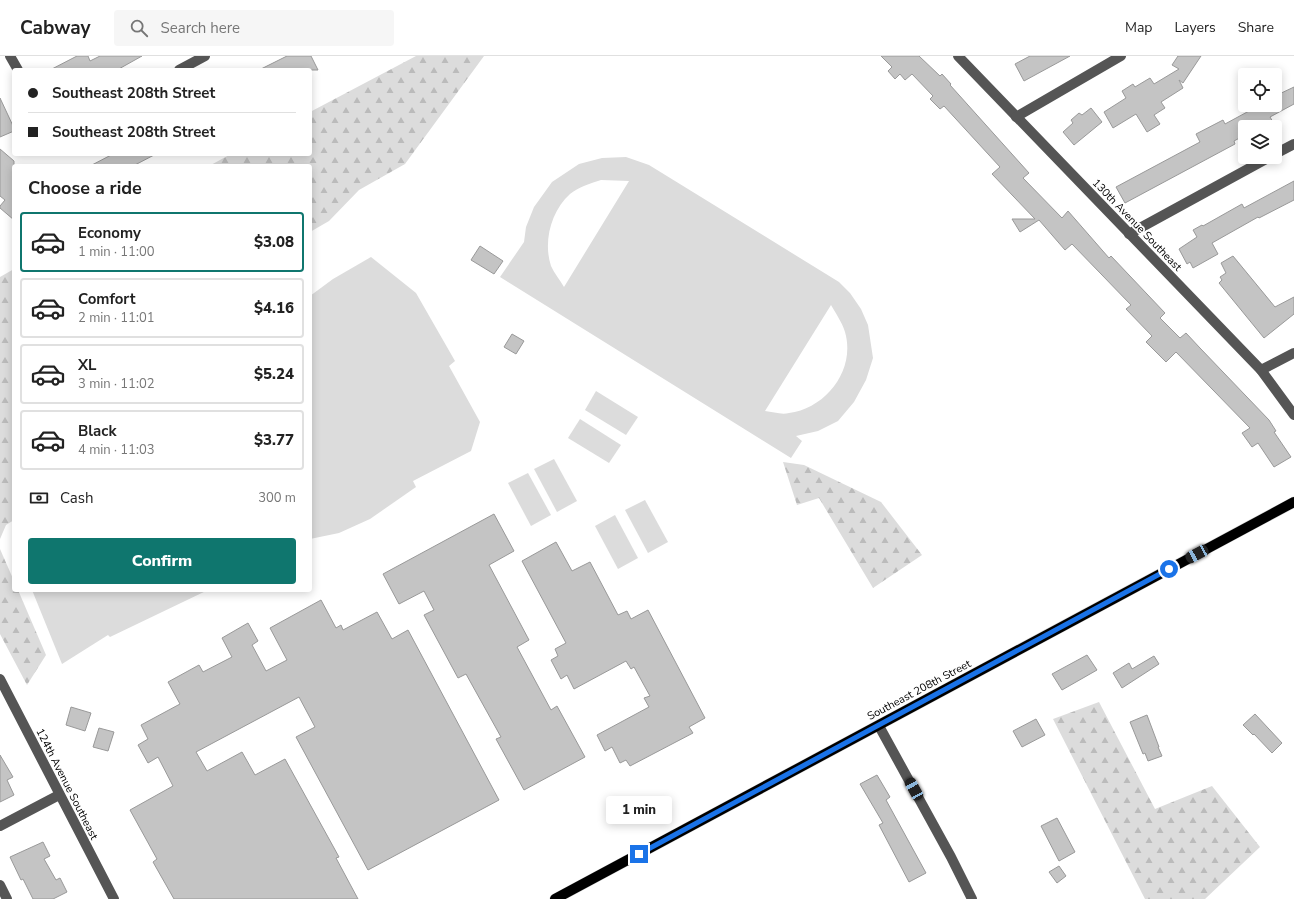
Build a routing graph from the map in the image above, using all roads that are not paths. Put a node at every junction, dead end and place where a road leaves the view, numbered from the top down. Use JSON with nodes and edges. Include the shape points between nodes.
{"nodes":[{"id":1,"x":10,"y":56,"type":"edge"},
{"id":2,"x":205,"y":56,"type":"edge"},
{"id":3,"x":958,"y":56,"type":"edge"},
{"id":4,"x":1121,"y":56,"type":"edge"},
{"id":5,"x":17,"y":68,"type":"edge"},
{"id":6,"x":183,"y":68,"type":"edge"},
{"id":7,"x":1016,"y":117,"type":"junction"},
{"id":8,"x":1294,"y":144,"type":"edge"},
{"id":9,"x":1282,"y":150,"type":"edge"},
{"id":10,"x":1257,"y":164,"type":"edge"},
{"id":11,"x":1128,"y":234,"type":"junction"},
{"id":12,"x":1294,"y":353,"type":"edge"},
{"id":13,"x":1261,"y":370,"type":"junction"},
{"id":14,"x":1294,"y":414,"type":"edge"},
{"id":15,"x":1294,"y":502,"type":"edge"},
{"id":16,"x":0,"y":679,"type":"edge"},
{"id":17,"x":879,"y":726,"type":"junction"},
{"id":18,"x":59,"y":795,"type":"junction"},
{"id":19,"x":0,"y":826,"type":"edge"},
{"id":20,"x":0,"y":885,"type":"edge"},
{"id":21,"x":7,"y":899,"type":"edge"},
{"id":22,"x":114,"y":899,"type":"edge"},
{"id":23,"x":555,"y":899,"type":"edge"},
{"id":24,"x":972,"y":899,"type":"edge"}],
"edges":[{"from":1,"to":5,"type":"street"},
{"from":2,"to":6,"type":"street"},
{"from":3,"to":7,"type":"street","name":"130th Avenue Southeast"},
{"from":4,"to":7,"type":"street"},
{"from":7,"to":11,"type":"street","name":"130th Avenue Southeast"},
{"from":8,"to":9,"type":"street"},
{"from":10,"to":11,"type":"street"},
{"from":11,"to":13,"type":"street","name":"130th Avenue Southeast"},
{"from":12,"to":13,"type":"street"},
{"from":13,"to":14,"type":"street","name":"130th Avenue Southeast"},
{"from":15,"to":17,"type":"main road","name":"Southeast 208th Street"},
{"from":16,"to":18,"type":"street","name":"124th Avenue Southeast"},
{"from":17,"to":23,"type":"main road","name":"Southeast 208th Street"},
{"from":17,"to":24,"type":"street"},
{"from":18,"to":19,"type":"street"},
{"from":18,"to":22,"type":"street","name":"124th Avenue Southeast"},
{"from":20,"to":21,"type":"street"}]}
